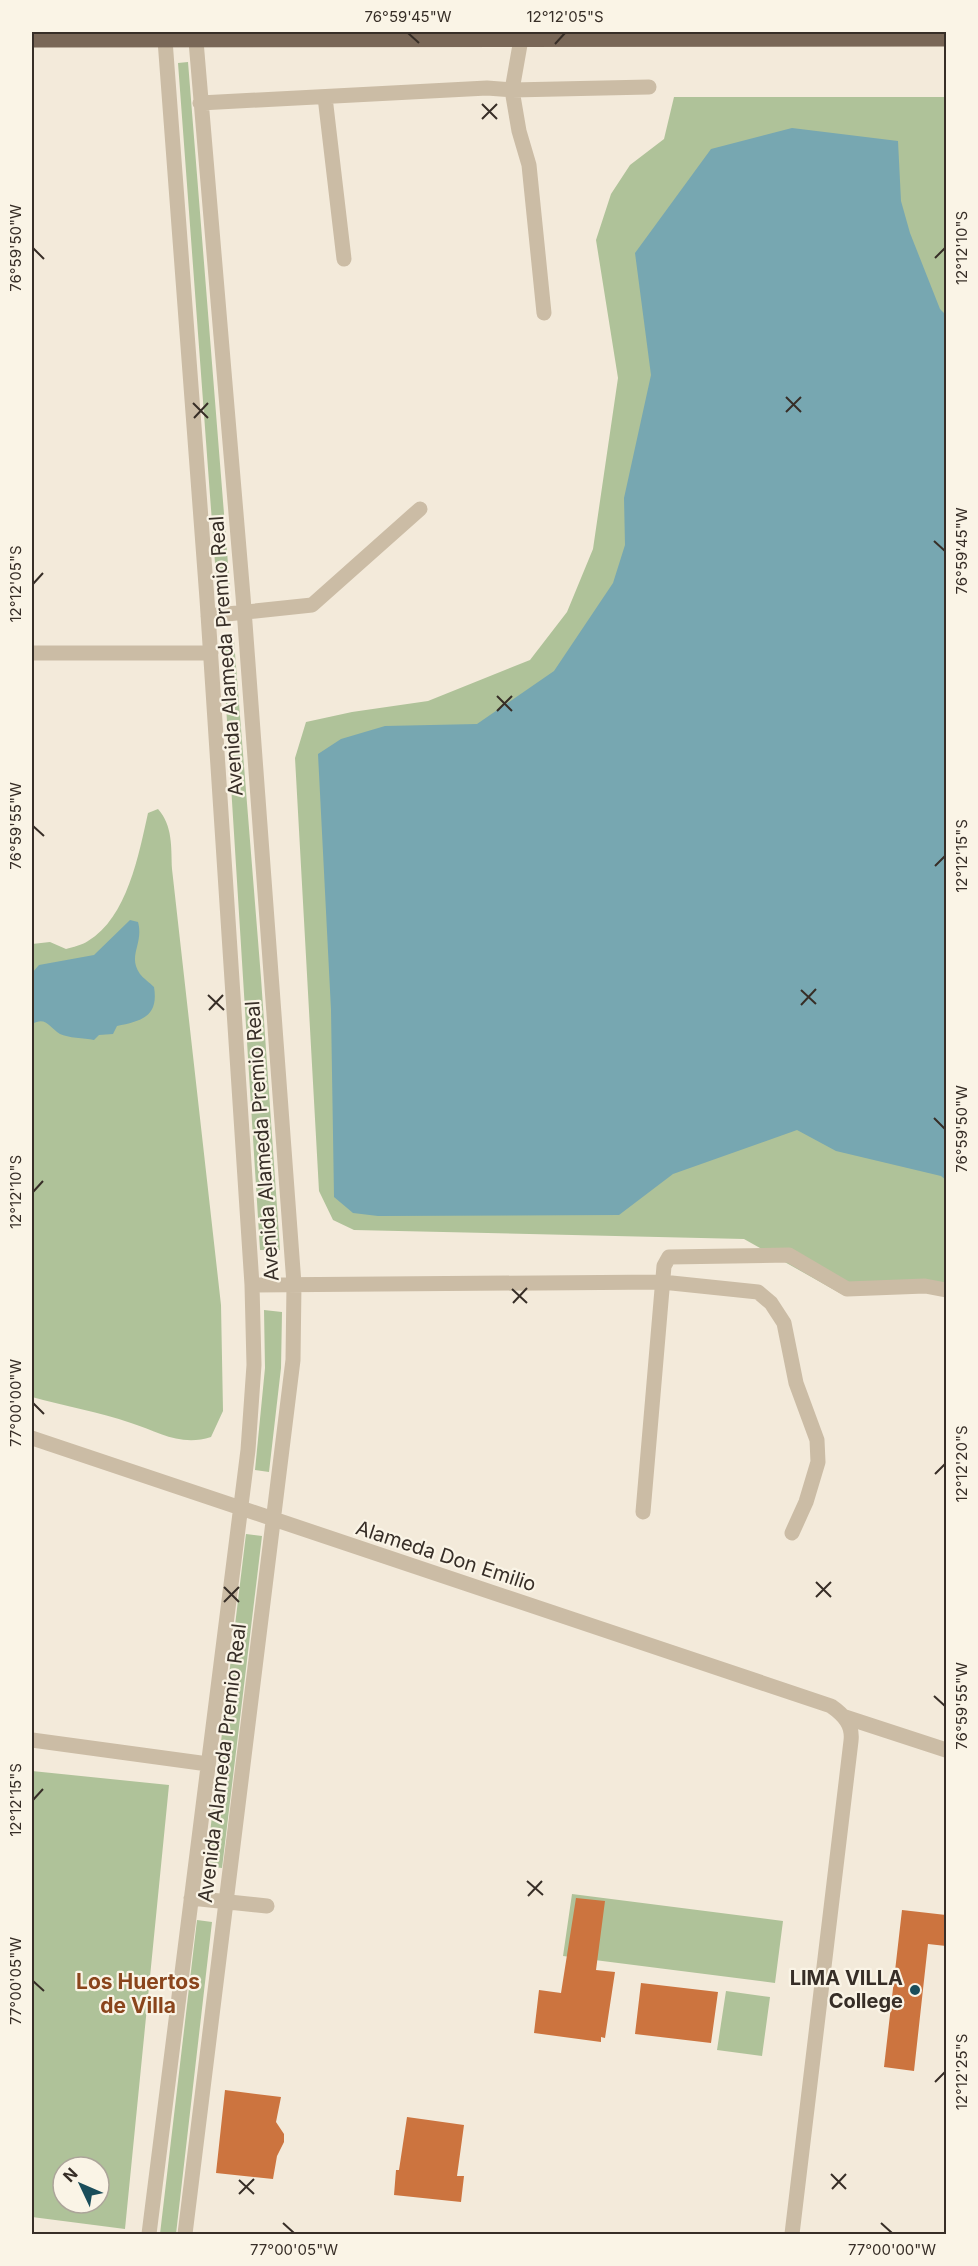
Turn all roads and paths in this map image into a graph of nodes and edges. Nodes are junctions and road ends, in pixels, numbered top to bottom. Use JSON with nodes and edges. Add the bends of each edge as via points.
{"nodes":[{"id":1,"x":333,"y":35,"type":"edge"},
{"id":2,"x":32,"y":39,"type":"edge"},
{"id":3,"x":520,"y":39,"type":"junction"},
{"id":4,"x":946,"y":39,"type":"edge"},
{"id":5,"x":165,"y":40,"type":"junction"},
{"id":6,"x":196,"y":40,"type":"junction"},
{"id":7,"x":649,"y":87,"type":"dead end"},
{"id":8,"x":512,"y":90,"type":"junction"},
{"id":9,"x":325,"y":97,"type":"junction"},
{"id":10,"x":200,"y":103,"type":"junction"},
{"id":11,"x":344,"y":259,"type":"dead end"},
{"id":12,"x":544,"y":313,"type":"dead end"},
{"id":13,"x":420,"y":509,"type":"dead end"},
{"id":14,"x":244,"y":613,"type":"junction"},
{"id":15,"x":208,"y":616,"type":"junction"},
{"id":16,"x":32,"y":653,"type":"edge"},
{"id":17,"x":211,"y":653,"type":"junction"},
{"id":18,"x":662,"y":1282,"type":"junction"},
{"id":19,"x":252,"y":1284,"type":"junction"},
{"id":20,"x":294,"y":1284,"type":"junction"},
{"id":21,"x":946,"y":1290,"type":"edge"},
{"id":22,"x":32,"y":1438,"type":"edge"},
{"id":23,"x":240,"y":1509,"type":"junction"},
{"id":24,"x":644,"y":1512,"type":"dead end"},
{"id":25,"x":272,"y":1520,"type":"junction"},
{"id":26,"x":792,"y":1533,"type":"dead end"},
{"id":27,"x":844,"y":1718,"type":"junction"},
{"id":28,"x":32,"y":1740,"type":"edge"},
{"id":29,"x":946,"y":1750,"type":"edge"},
{"id":30,"x":208,"y":1764,"type":"junction"},
{"id":31,"x":191,"y":1898,"type":"junction"},
{"id":32,"x":227,"y":1902,"type":"junction"},
{"id":33,"x":267,"y":1906,"type":"dead end"},
{"id":34,"x":149,"y":2235,"type":"edge"},
{"id":35,"x":185,"y":2235,"type":"edge"},
{"id":36,"x":792,"y":2235,"type":"edge"}],
"edges":[{"from":1,"to":3,"type":"main road"},
{"from":1,"to":6,"type":"main road"},
{"from":2,"to":5,"type":"main road"},
{"from":3,"to":4,"type":"main road"},
{"from":3,"to":8,"type":"street"},
{"from":5,"to":6,"type":"main road"},
{"from":5,"to":15,"type":"street","name":"Avenida Alameda Premio Real"},
{"from":6,"to":10,"type":"street","name":"Avenida Alameda Premio Real"},
{"from":7,"to":8,"type":"street"},
{"from":8,"to":9,"type":"street"},
{"from":8,"to":12,"type":"street","via":[[529,165]]},
{"from":9,"to":10,"type":"street"},
{"from":9,"to":11,"type":"street"},
{"from":10,"to":14,"type":"street","name":"Avenida Alameda Premio Real"},
{"from":13,"to":14,"type":"street","via":[[312,605]]},
{"from":14,"to":15,"type":"street"},
{"from":14,"to":20,"type":"street","name":"Avenida Alameda Premio Real"},
{"from":15,"to":17,"type":"street","name":"Avenida Alameda Premio Real"},
{"from":16,"to":17,"type":"street"},
{"from":17,"to":19,"type":"street","name":"Avenida Alameda Premio Real"},
{"from":18,"to":20,"type":"street"},
{"from":18,"to":21,"type":"street","via":[[669,1257],[789,1255],[847,1289],[925,1286]]},
{"from":18,"to":24,"type":"street"},
{"from":18,"to":26,"type":"street","via":[[758,1292],[784,1323],[796,1383],[817,1440],[818,1462]]},
{"from":19,"to":20,"type":"street"},
{"from":19,"to":23,"type":"street","name":"Avenida Alameda Premio Real","via":[[254,1365],[249,1450]]},
{"from":20,"to":25,"type":"street","name":"Avenida Alameda Premio Real","via":[[293,1360]]},
{"from":22,"to":23,"type":"street","name":"Alameda Don Emilio"},
{"from":23,"to":25,"type":"street","name":"Alameda Don Emilio"},
{"from":23,"to":30,"type":"street","name":"Avenida Alameda Premio Real"},
{"from":25,"to":27,"type":"street","name":"Alameda Don Emilio","via":[[831,1706]]},
{"from":25,"to":32,"type":"street","name":"Avenida Alameda Premio Real"},
{"from":27,"to":29,"type":"street","name":"Alameda Don Emilio"},
{"from":27,"to":36,"type":"street","via":[[850,1726],[851,1741]]},
{"from":28,"to":30,"type":"street"},
{"from":30,"to":31,"type":"street","name":"Avenida Alameda Premio Real"},
{"from":31,"to":32,"type":"street"},
{"from":31,"to":34,"type":"street","name":"Avenida Alameda Premio Real"},
{"from":32,"to":33,"type":"street"},
{"from":32,"to":35,"type":"street","name":"Avenida Alameda Premio Real"}]}
